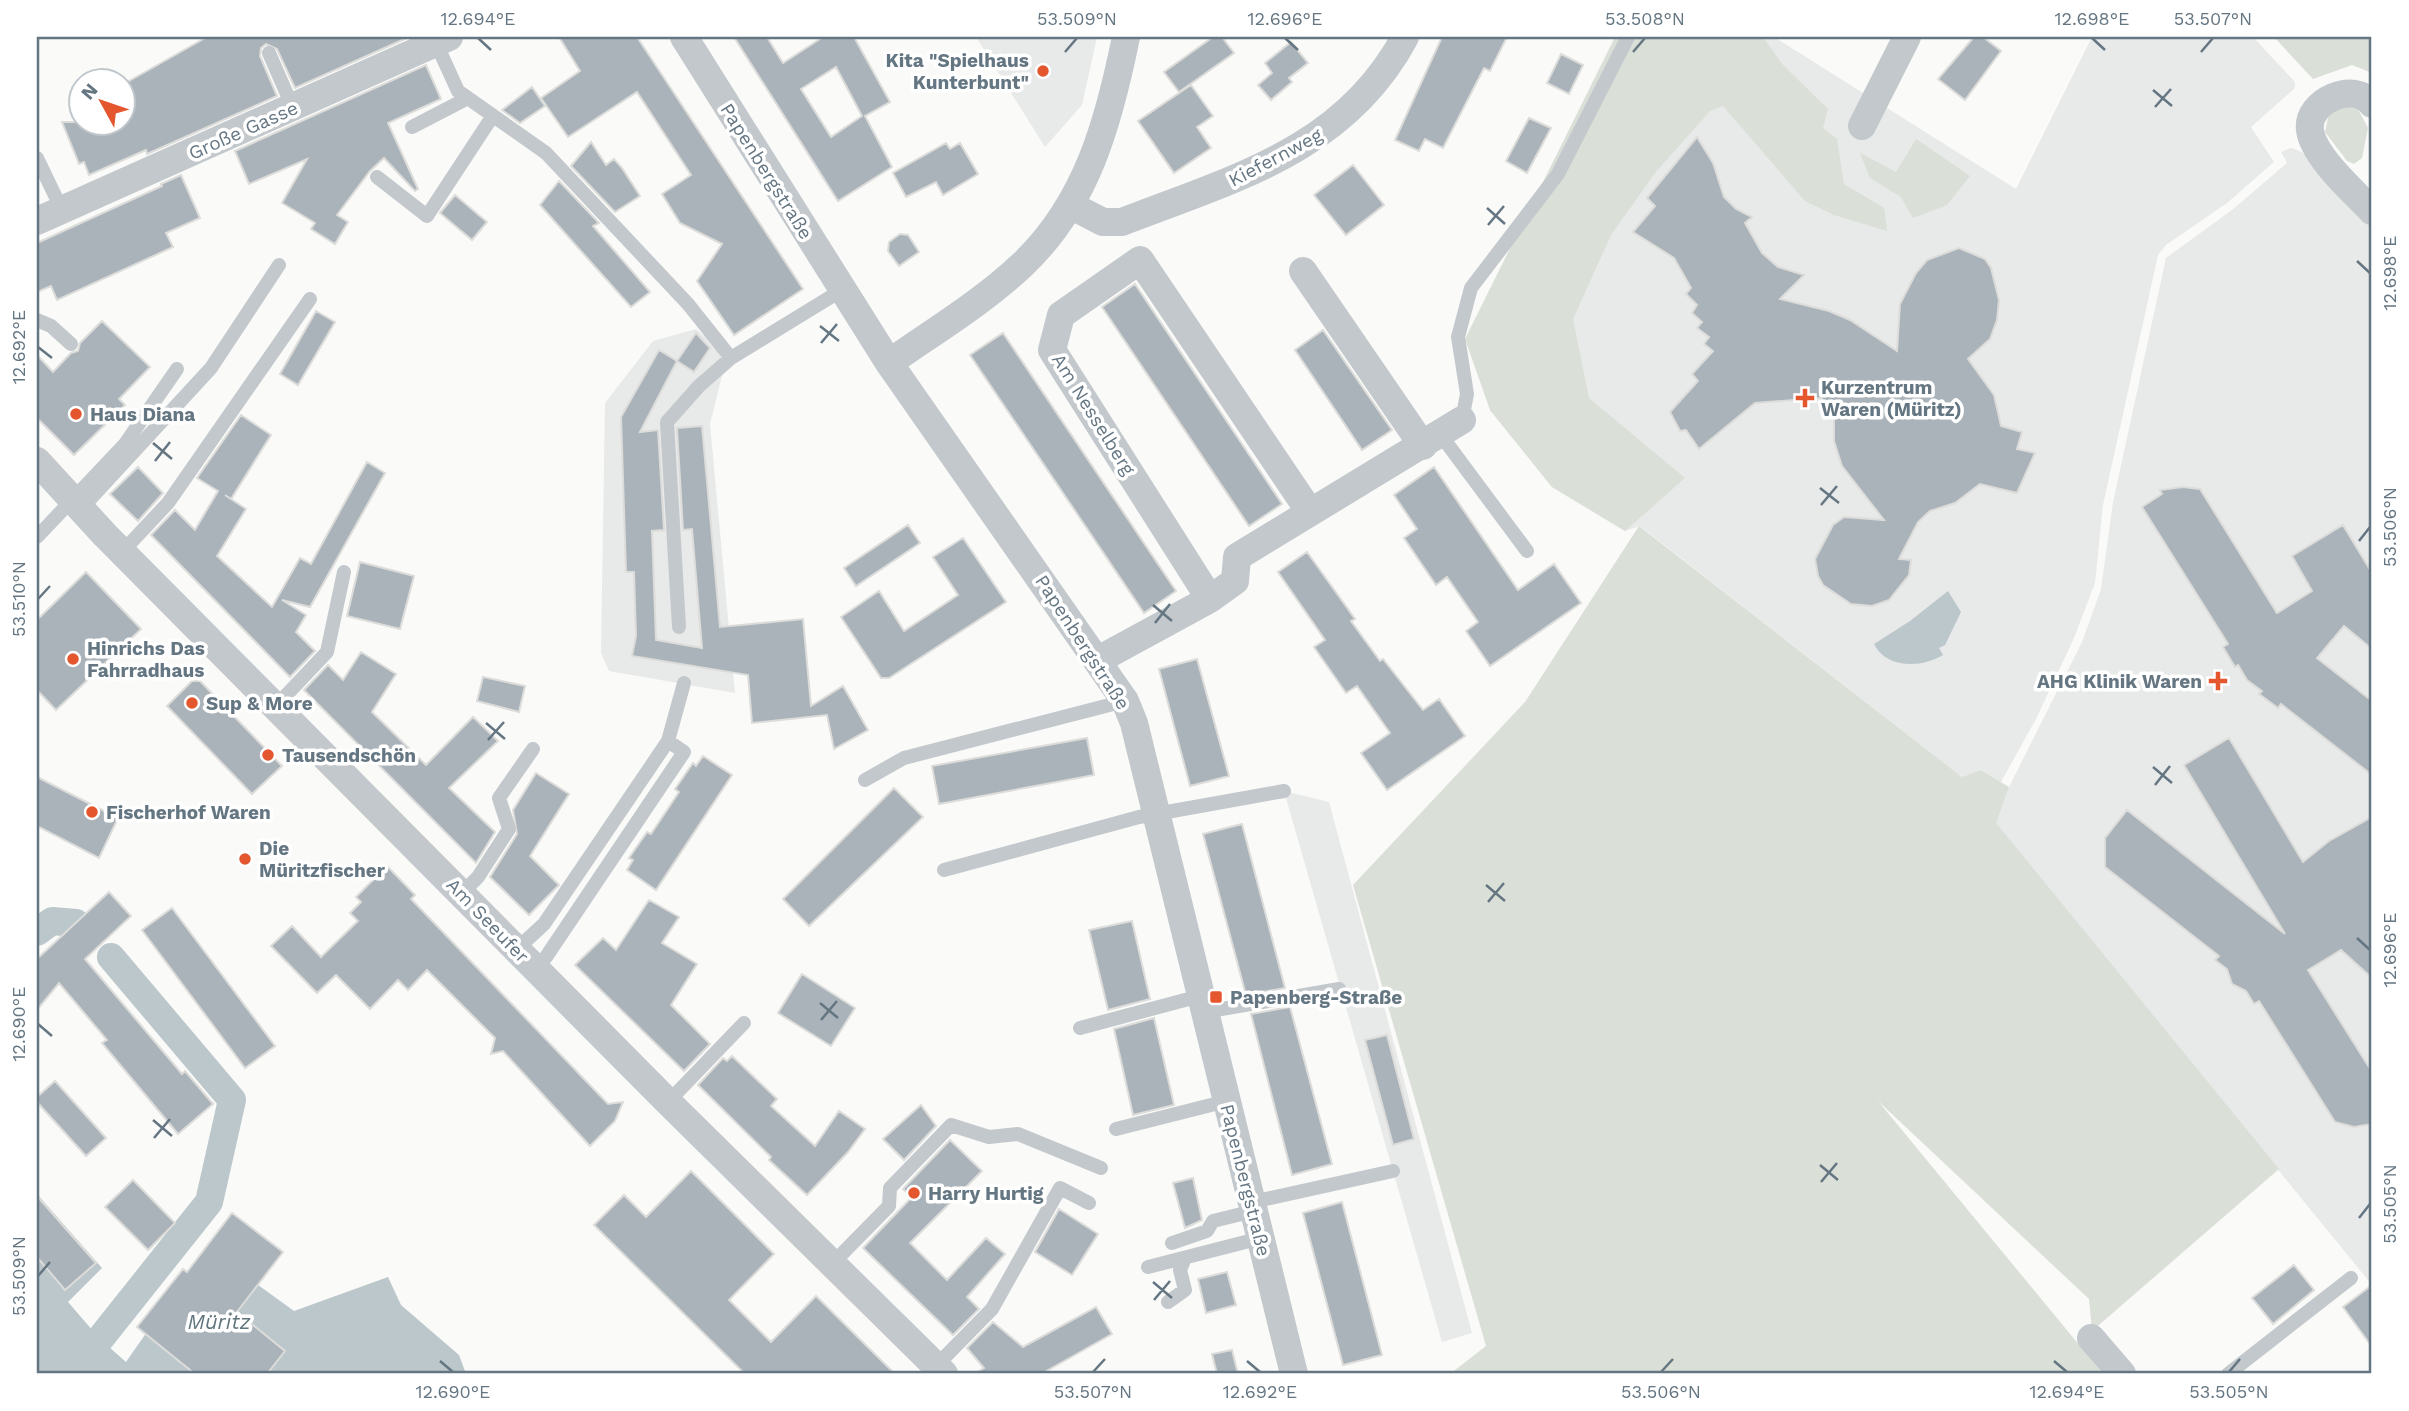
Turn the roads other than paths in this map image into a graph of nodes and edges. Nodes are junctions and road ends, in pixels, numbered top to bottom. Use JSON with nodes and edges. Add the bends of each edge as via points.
{"nodes":[{"id":1,"x":684,"y":37,"type":"edge"},
{"id":2,"x":1126,"y":37,"type":"edge"},
{"id":3,"x":1405,"y":37,"type":"edge"},
{"id":4,"x":1628,"y":37,"type":"edge"},
{"id":5,"x":1907,"y":37,"type":"edge"},
{"id":6,"x":442,"y":40,"type":"edge"},
{"id":7,"x":269,"y":53,"type":"dead end"},
{"id":8,"x":466,"y":99,"type":"junction"},
{"id":9,"x":2372,"y":104,"type":"edge"},
{"id":10,"x":293,"y":108,"type":"junction"},
{"id":11,"x":492,"y":117,"type":"junction"},
{"id":12,"x":1862,"y":126,"type":"dead end"},
{"id":13,"x":412,"y":127,"type":"dead end"},
{"id":14,"x":37,"y":158,"type":"edge"},
{"id":15,"x":377,"y":177,"type":"dead end"},
{"id":16,"x":2370,"y":199,"type":"edge"},
{"id":17,"x":1070,"y":205,"type":"junction"},
{"id":18,"x":49,"y":216,"type":"edge"},
{"id":19,"x":279,"y":265,"type":"dead end"},
{"id":20,"x":1303,"y":271,"type":"dead end"},
{"id":21,"x":842,"y":290,"type":"junction"},
{"id":22,"x":310,"y":299,"type":"dead end"},
{"id":23,"x":37,"y":320,"type":"edge"},
{"id":24,"x":71,"y":344,"type":"dead end"},
{"id":25,"x":731,"y":358,"type":"junction"},
{"id":26,"x":889,"y":363,"type":"junction"},
{"id":27,"x":177,"y":369,"type":"dead end"},
{"id":28,"x":1442,"y":433,"type":"junction"},
{"id":29,"x":37,"y":461,"type":"edge"},
{"id":30,"x":77,"y":505,"type":"junction"},
{"id":31,"x":1310,"y":512,"type":"junction"},
{"id":32,"x":37,"y":537,"type":"edge"},
{"id":33,"x":1527,"y":551,"type":"dead end"},
{"id":34,"x":122,"y":552,"type":"junction"},
{"id":35,"x":344,"y":572,"type":"dead end"},
{"id":36,"x":1210,"y":599,"type":"junction"},
{"id":37,"x":679,"y":627,"type":"dead end"},
{"id":38,"x":1098,"y":660,"type":"junction"},
{"id":39,"x":684,"y":683,"type":"dead end"},
{"id":40,"x":1125,"y":701,"type":"junction"},
{"id":41,"x":276,"y":706,"type":"junction"},
{"id":42,"x":668,"y":741,"type":"junction"},
{"id":43,"x":533,"y":749,"type":"dead end"},
{"id":44,"x":865,"y":780,"type":"dead end"},
{"id":45,"x":1284,"y":791,"type":"dead end"},
{"id":46,"x":1156,"y":814,"type":"junction"},
{"id":47,"x":944,"y":870,"type":"dead end"},
{"id":48,"x":461,"y":893,"type":"junction"},
{"id":49,"x":526,"y":958,"type":"junction"},
{"id":50,"x":1339,"y":989,"type":"dead end"},
{"id":51,"x":1202,"y":1004,"type":"junction"},
{"id":52,"x":744,"y":1023,"type":"dead end"},
{"id":53,"x":1080,"y":1028,"type":"dead end"},
{"id":54,"x":1227,"y":1101,"type":"junction"},
{"id":55,"x":668,"y":1102,"type":"junction"},
{"id":56,"x":1116,"y":1129,"type":"dead end"},
{"id":57,"x":1101,"y":1168,"type":"dead end"},
{"id":58,"x":1393,"y":1171,"type":"dead end"},
{"id":59,"x":1089,"y":1203,"type":"dead end"},
{"id":60,"x":1256,"y":1217,"type":"junction"},
{"id":61,"x":1172,"y":1243,"type":"dead end"},
{"id":62,"x":1185,"y":1258,"type":"junction"},
{"id":63,"x":833,"y":1263,"type":"junction"},
{"id":64,"x":1147,"y":1267,"type":"dead end"},
{"id":65,"x":2351,"y":1278,"type":"dead end"},
{"id":66,"x":1167,"y":1302,"type":"dead end"},
{"id":67,"x":2091,"y":1338,"type":"dead end"},
{"id":68,"x":940,"y":1370,"type":"edge"},
{"id":69,"x":1294,"y":1374,"type":"edge"},
{"id":70,"x":2122,"y":1374,"type":"edge"},
{"id":71,"x":2228,"y":1374,"type":"edge"}],
"edges":[{"from":1,"to":21,"type":"street","name":"Papenbergstraße"},
{"from":2,"to":17,"type":"street","via":[[1098,150]]},
{"from":3,"to":17,"type":"street","name":"Kiefernweg","via":[[1352,108],[1325,131],[1266,166],[1122,222],[1103,222]]},
{"from":4,"to":28,"type":"lane","via":[[1558,174],[1471,288],[1458,337],[1467,394]]},
{"from":5,"to":12,"type":"street"},
{"from":6,"to":8,"type":"lane","via":[[458,91]]},
{"from":6,"to":10,"type":"street","name":"Große Gasse"},
{"from":7,"to":10,"type":"lane"},
{"from":8,"to":11,"type":"lane"},
{"from":8,"to":13,"type":"lane"},
{"from":9,"to":16,"type":"street","via":[[2352,93],[2335,95],[2312,116],[2310,129],[2316,148]]},
{"from":10,"to":18,"type":"street","name":"Große Gasse"},
{"from":11,"to":15,"type":"lane","via":[[427,216]]},
{"from":11,"to":25,"type":"lane","via":[[546,153],[688,304]]},
{"from":14,"to":18,"type":"lane"},
{"from":17,"to":26,"type":"street","via":[[1021,266]]},
{"from":19,"to":30,"type":"lane","via":[[211,368]]},
{"from":20,"to":28,"type":"street"},
{"from":21,"to":25,"type":"lane"},
{"from":21,"to":26,"type":"street","name":"Papenbergstraße"},
{"from":22,"to":34,"type":"lane","via":[[169,503]]},
{"from":23,"to":24,"type":"lane"},
{"from":25,"to":37,"type":"lane","via":[[667,422]]},
{"from":26,"to":38,"type":"street","name":"Papenbergstraße"},
{"from":27,"to":30,"type":"lane","via":[[125,443],[87,481]]},
{"from":28,"to":31,"type":"street"},
{"from":28,"to":33,"type":"lane"},
{"from":29,"to":30,"type":"street","name":"Am Seeufer"},
{"from":30,"to":32,"type":"lane"},
{"from":30,"to":34,"type":"street","name":"Am Seeufer"},
{"from":31,"to":36,"type":"street","via":[[1237,557],[1235,581]]},
{"from":31,"to":36,"type":"street","name":"Am Nesselberg","via":[[1140,260],[1061,315],[1052,350]]},
{"from":34,"to":41,"type":"street","name":"Am Seeufer"},
{"from":35,"to":41,"type":"lane","via":[[327,652]]},
{"from":36,"to":38,"type":"street"},
{"from":38,"to":40,"type":"street","name":"Papenbergstraße"},
{"from":39,"to":42,"type":"lane"},
{"from":40,"to":44,"type":"lane","via":[[904,758]]},
{"from":40,"to":46,"type":"street","name":"Papenbergstraße","via":[[1135,723]]},
{"from":41,"to":48,"type":"street","name":"Am Seeufer"},
{"from":42,"to":49,"type":"lane","via":[[544,924]]},
{"from":42,"to":49,"type":"lane","via":[[684,752],[546,957]]},
{"from":43,"to":48,"type":"lane","via":[[499,798],[509,829],[478,877]]},
{"from":45,"to":46,"type":"lane"},
{"from":46,"to":47,"type":"lane"},
{"from":46,"to":51,"type":"street","name":"Papenbergstraße"},
{"from":48,"to":49,"type":"street","name":"Am Seeufer"},
{"from":49,"to":55,"type":"street","name":"Am Seeufer"},
{"from":50,"to":51,"type":"lane"},
{"from":51,"to":53,"type":"lane"},
{"from":51,"to":54,"type":"street","name":"Papenbergstraße"},
{"from":52,"to":55,"type":"lane"},
{"from":54,"to":56,"type":"lane"},
{"from":54,"to":60,"type":"street","name":"Papenbergstraße"},
{"from":55,"to":63,"type":"street","name":"Am Seeufer"},
{"from":57,"to":63,"type":"lane","via":[[1018,1134],[989,1137],[951,1125],[890,1188],[889,1206]]},
{"from":58,"to":60,"type":"lane"},
{"from":59,"to":68,"type":"lane","via":[[1060,1188],[992,1309]]},
{"from":60,"to":61,"type":"lane","via":[[1213,1221],[1207,1231]]},
{"from":60,"to":62,"type":"lane"},
{"from":60,"to":69,"type":"street","name":"Papenbergstraße"},
{"from":62,"to":64,"type":"lane"},
{"from":62,"to":66,"type":"lane","via":[[1180,1270],[1185,1290]]},
{"from":63,"to":68,"type":"street","name":"Am Seeufer"},
{"from":65,"to":71,"type":"lane"},
{"from":67,"to":70,"type":"street"}]}
